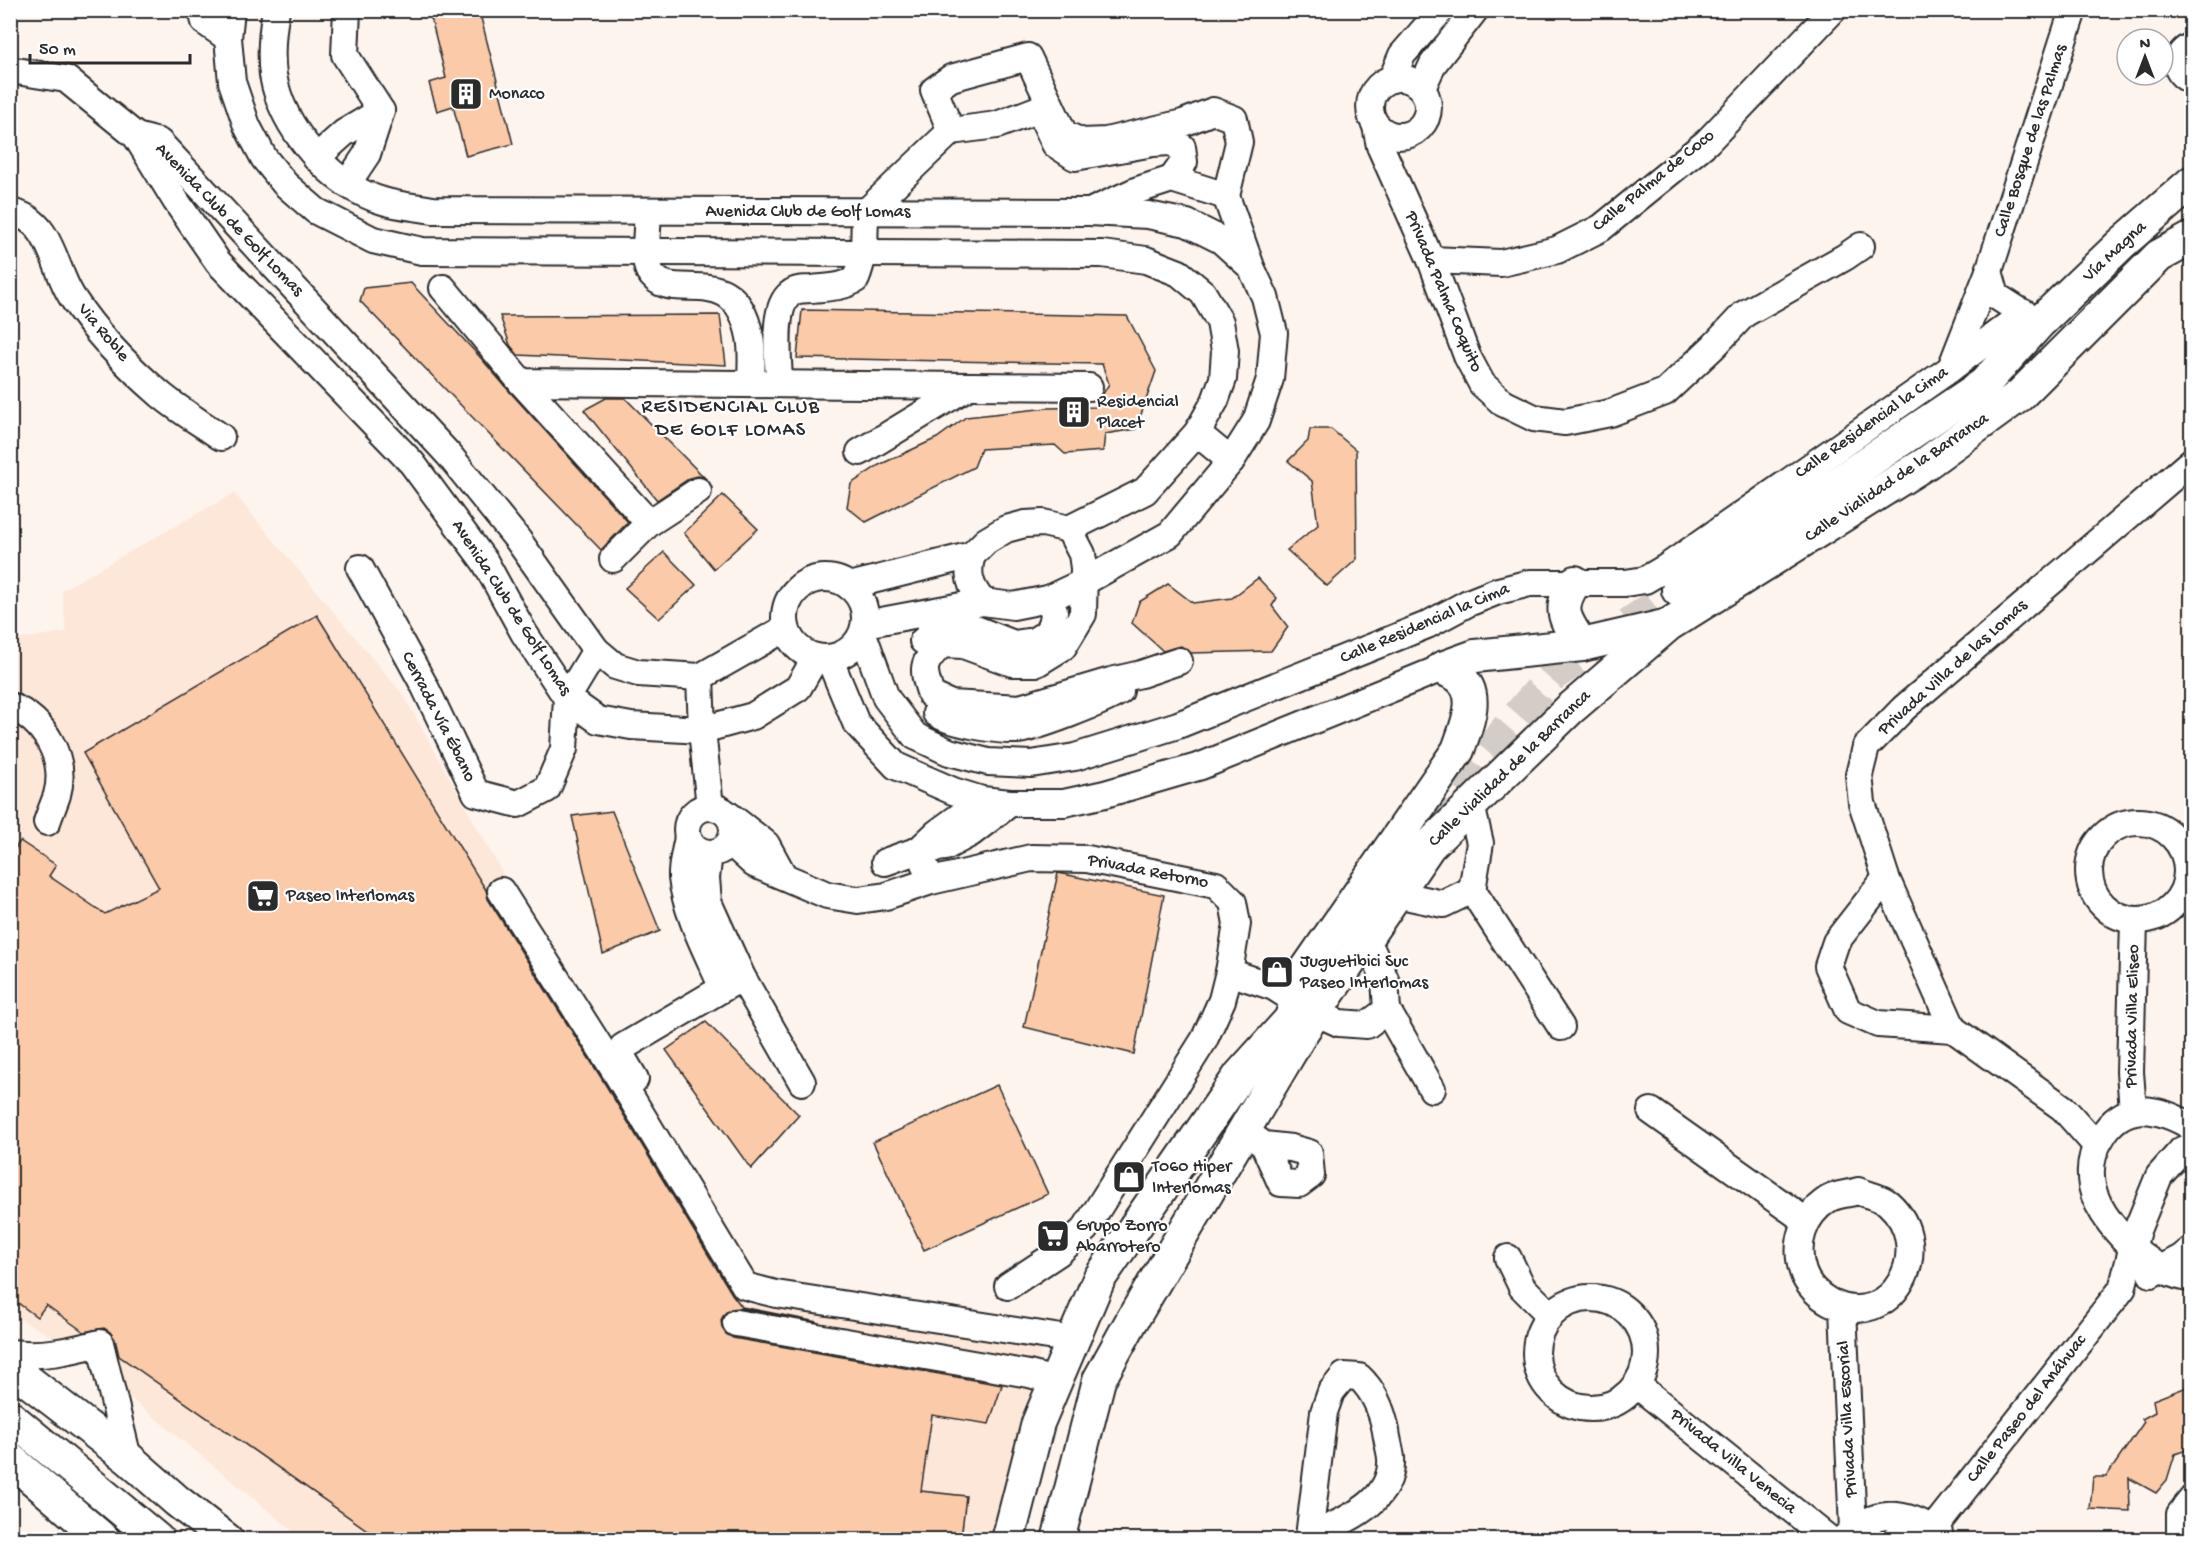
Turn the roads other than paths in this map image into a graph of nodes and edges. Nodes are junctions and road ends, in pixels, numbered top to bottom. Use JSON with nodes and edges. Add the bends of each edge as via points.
{"nodes":[{"id":1,"x":202,"y":10,"type":"edge"},
{"id":2,"x":231,"y":10,"type":"edge"},
{"id":3,"x":276,"y":10,"type":"edge"},
{"id":4,"x":347,"y":10,"type":"edge"},
{"id":5,"x":1441,"y":10,"type":"edge"},
{"id":6,"x":1474,"y":10,"type":"edge"},
{"id":7,"x":1833,"y":10,"type":"edge"},
{"id":8,"x":2073,"y":10,"type":"edge"},
{"id":9,"x":228,"y":38,"type":"junction"},
{"id":10,"x":2192,"y":46,"type":"edge"},
{"id":11,"x":10,"y":70,"type":"edge"},
{"id":12,"x":1392,"y":79,"type":"junction"},
{"id":13,"x":2192,"y":80,"type":"edge"},
{"id":14,"x":1422,"y":88,"type":"junction"},
{"id":15,"x":1045,"y":106,"type":"junction"},
{"id":16,"x":381,"y":111,"type":"junction"},
{"id":17,"x":1376,"y":126,"type":"junction"},
{"id":18,"x":951,"y":131,"type":"junction"},
{"id":19,"x":1415,"y":133,"type":"junction"},
{"id":20,"x":136,"y":136,"type":"junction"},
{"id":21,"x":316,"y":158,"type":"junction"},
{"id":22,"x":1172,"y":179,"type":"junction"},
{"id":23,"x":2192,"y":182,"type":"edge"},
{"id":24,"x":346,"y":184,"type":"junction"},
{"id":25,"x":1399,"y":187,"type":"junction"},
{"id":26,"x":1226,"y":196,"type":"junction"},
{"id":27,"x":648,"y":211,"type":"junction"},
{"id":28,"x":10,"y":212,"type":"edge"},
{"id":29,"x":1089,"y":212,"type":"junction"},
{"id":30,"x":866,"y":213,"type":"junction"},
{"id":31,"x":2192,"y":217,"type":"edge"},
{"id":32,"x":2192,"y":237,"type":"edge"},
{"id":33,"x":1861,"y":246,"type":"dead end"},
{"id":34,"x":647,"y":253,"type":"junction"},
{"id":35,"x":864,"y":253,"type":"junction"},
{"id":36,"x":1431,"y":260,"type":"junction"},
{"id":37,"x":1251,"y":267,"type":"junction"},
{"id":38,"x":1989,"y":271,"type":"junction"},
{"id":39,"x":443,"y":288,"type":"dead end"},
{"id":40,"x":2032,"y":318,"type":"junction"},
{"id":41,"x":1950,"y":369,"type":"junction"},
{"id":42,"x":521,"y":382,"type":"junction"},
{"id":43,"x":751,"y":384,"type":"junction"},
{"id":44,"x":779,"y":384,"type":"junction"},
{"id":45,"x":969,"y":386,"type":"junction"},
{"id":46,"x":1089,"y":387,"type":"dead end"},
{"id":47,"x":2020,"y":395,"type":"junction"},
{"id":48,"x":1197,"y":433,"type":"junction"},
{"id":49,"x":221,"y":437,"type":"dead end"},
{"id":50,"x":860,"y":452,"type":"dead end"},
{"id":51,"x":1231,"y":461,"type":"junction"},
{"id":52,"x":2192,"y":461,"type":"edge"},
{"id":53,"x":698,"y":491,"type":"dead end"},
{"id":54,"x":649,"y":523,"type":"junction"},
{"id":55,"x":1070,"y":529,"type":"junction"},
{"id":56,"x":972,"y":555,"type":"junction"},
{"id":57,"x":613,"y":559,"type":"dead end"},
{"id":58,"x":360,"y":567,"type":"dead end"},
{"id":59,"x":1084,"y":582,"type":"junction"},
{"id":60,"x":1575,"y":582,"type":"junction"},
{"id":61,"x":849,"y":586,"type":"junction"},
{"id":62,"x":1678,"y":591,"type":"tunnel mouth"},
{"id":63,"x":1048,"y":599,"type":"junction"},
{"id":64,"x":983,"y":602,"type":"junction"},
{"id":65,"x":1668,"y":625,"type":"junction"},
{"id":66,"x":786,"y":628,"type":"junction"},
{"id":67,"x":864,"y":629,"type":"junction"},
{"id":68,"x":1582,"y":645,"type":"junction"},
{"id":69,"x":596,"y":650,"type":"junction"},
{"id":70,"x":823,"y":658,"type":"junction"},
{"id":71,"x":1179,"y":661,"type":"dead end"},
{"id":72,"x":1442,"y":668,"type":"junction"},
{"id":73,"x":1141,"y":674,"type":"junction"},
{"id":74,"x":700,"y":677,"type":"junction"},
{"id":75,"x":567,"y":698,"type":"junction"},
{"id":76,"x":10,"y":706,"type":"edge"},
{"id":77,"x":702,"y":730,"type":"junction"},
{"id":78,"x":982,"y":800,"type":"junction"},
{"id":79,"x":1010,"y":803,"type":"junction"},
{"id":80,"x":1471,"y":805,"type":"junction"},
{"id":81,"x":716,"y":808,"type":"junction"},
{"id":82,"x":46,"y":822,"type":"dead end"},
{"id":83,"x":688,"y":837,"type":"junction"},
{"id":84,"x":719,"y":848,"type":"junction"},
{"id":85,"x":919,"y":850,"type":"junction"},
{"id":86,"x":885,"y":862,"type":"dead end"},
{"id":87,"x":783,"y":875,"type":"junction"},
{"id":88,"x":1886,"y":878,"type":"junction"},
{"id":89,"x":931,"y":881,"type":"junction"},
{"id":90,"x":1472,"y":890,"type":"junction"},
{"id":91,"x":501,"y":891,"type":"dead end"},
{"id":92,"x":1396,"y":894,"type":"junction"},
{"id":93,"x":698,"y":904,"type":"junction"},
{"id":94,"x":2134,"y":921,"type":"dead end"},
{"id":95,"x":1354,"y":943,"type":"junction"},
{"id":96,"x":1229,"y":972,"type":"junction"},
{"id":97,"x":732,"y":982,"type":"junction"},
{"id":98,"x":1387,"y":1010,"type":"junction"},
{"id":99,"x":1301,"y":1012,"type":"junction"},
{"id":100,"x":1562,"y":1027,"type":"dead end"},
{"id":101,"x":1953,"y":1029,"type":"junction"},
{"id":102,"x":802,"y":1082,"type":"dead end"},
{"id":103,"x":1432,"y":1089,"type":"dead end"},
{"id":104,"x":2133,"y":1110,"type":"junction"},
{"id":105,"x":1652,"y":1112,"type":"dead end"},
{"id":106,"x":2192,"y":1127,"type":"edge"},
{"id":107,"x":1254,"y":1138,"type":"junction"},
{"id":108,"x":2096,"y":1145,"type":"junction"},
{"id":109,"x":2192,"y":1147,"type":"edge"},
{"id":110,"x":710,"y":1202,"type":"dead end"},
{"id":111,"x":1806,"y":1221,"type":"junction"},
{"id":112,"x":2133,"y":1248,"type":"junction"},
{"id":113,"x":2192,"y":1249,"type":"edge"},
{"id":114,"x":1508,"y":1258,"type":"dead end"},
{"id":115,"x":2161,"y":1269,"type":"junction"},
{"id":116,"x":2192,"y":1278,"type":"edge"},
{"id":117,"x":1008,"y":1286,"type":"dead end"},
{"id":118,"x":2122,"y":1289,"type":"junction"},
{"id":119,"x":1843,"y":1308,"type":"junction"},
{"id":120,"x":1550,"y":1315,"type":"junction"},
{"id":121,"x":736,"y":1323,"type":"dead end"},
{"id":122,"x":1074,"y":1340,"type":"junction"},
{"id":123,"x":10,"y":1353,"type":"edge"},
{"id":124,"x":10,"y":1367,"type":"edge"},
{"id":125,"x":1056,"y":1381,"type":"junction"},
{"id":126,"x":1637,"y":1384,"type":"junction"},
{"id":127,"x":1092,"y":1408,"type":"junction"},
{"id":128,"x":10,"y":1417,"type":"edge"},
{"id":129,"x":128,"y":1458,"type":"junction"},
{"id":130,"x":10,"y":1460,"type":"edge"},
{"id":131,"x":2192,"y":1499,"type":"edge"},
{"id":132,"x":177,"y":1501,"type":"junction"},
{"id":133,"x":1848,"y":1534,"type":"edge"},
{"id":134,"x":1937,"y":1536,"type":"edge"},
{"id":135,"x":1309,"y":1538,"type":"edge"},
{"id":136,"x":105,"y":1539,"type":"edge"},
{"id":137,"x":158,"y":1539,"type":"edge"},
{"id":138,"x":210,"y":1539,"type":"edge"},
{"id":139,"x":227,"y":1539,"type":"edge"},
{"id":140,"x":1008,"y":1539,"type":"edge"},
{"id":141,"x":1041,"y":1539,"type":"edge"},
{"id":142,"x":1058,"y":1539,"type":"edge"},
{"id":143,"x":1830,"y":1539,"type":"edge"},
{"id":144,"x":1895,"y":1539,"type":"edge"},
{"id":145,"x":2180,"y":1539,"type":"edge"}],
"edges":[{"from":1,"to":9,"type":"street","via":[[205,22]]},
{"from":2,"to":9,"type":"street"},
{"from":3,"to":21,"type":"street","name":"Avenida Club de Golf Lomas","via":[[271,34],[273,75],[285,112]]},
{"from":4,"to":16,"type":"street","via":[[345,55]]},
{"from":5,"to":12,"type":"street","via":[[1402,55]]},
{"from":6,"to":14,"type":"street","via":[[1433,64]]},
{"from":7,"to":36,"type":"street","name":"Calle Palma de Coco","via":[[1707,142],[1601,228],[1557,250],[1501,263]]},
{"from":8,"to":38,"type":"street","name":"Calle Bosque de las Palmas"},
{"from":9,"to":34,"type":"street","via":[[232,82],[247,126],[264,158],[285,184],[316,211],[373,240],[422,251]]},
{"from":10,"to":13,"type":"street","via":[[2182,50],[2177,65],[2180,73]]},
{"from":11,"to":20,"type":"street","name":"Avenida Club de Golf Lomas","via":[[66,79]]},
{"from":12,"to":14,"type":"street","via":[[1408,79]]},
{"from":12,"to":17,"type":"street","via":[[1379,86],[1371,98],[1370,113]]},
{"from":14,"to":19,"type":"street","via":[[1429,104],[1426,120]]},
{"from":15,"to":18,"type":"street","via":[[997,125]]},
{"from":15,"to":18,"type":"street","via":[[1028,57],[951,78],[934,90]]},
{"from":15,"to":22,"type":"street","via":[[1055,144],[1075,157],[1153,143],[1170,142],[1182,147],[1184,162]]},
{"from":15,"to":26,"type":"street","via":[[1064,134],[1082,142],[1106,141],[1172,126],[1213,111],[1234,119],[1239,142]]},
{"from":16,"to":21,"type":"street","via":[[344,133]]},
{"from":16,"to":24,"type":"street","via":[[367,154]]},
{"from":17,"to":19,"type":"street","via":[[1387,135]]},
{"from":17,"to":25,"type":"street","name":"Privada Palma Coquito","via":[[1380,146]]},
{"from":18,"to":30,"type":"street"},
{"from":19,"to":25,"type":"street","name":"Privada Palma Coquito","via":[[1402,155]]},
{"from":20,"to":69,"type":"street","name":"Avenida Club de Golf Lomas","via":[[159,142],[449,455],[518,540]]},
{"from":20,"to":75,"type":"street","name":"Avenida Club de Golf Lomas","via":[[218,262],[412,463],[484,562]]},
{"from":21,"to":24,"type":"street","name":"Avenida Club de Golf Lomas"},
{"from":22,"to":26,"type":"street"},
{"from":22,"to":29,"type":"street"},
{"from":23,"to":40,"type":"main road","name":"Vía Magna"},
{"from":24,"to":27,"type":"street","name":"Avenida Club de Golf Lomas","via":[[382,201],[433,210]]},
{"from":25,"to":36,"type":"street","name":"Privada Palma Coquito"},
{"from":26,"to":37,"type":"street"},
{"from":27,"to":30,"type":"street","name":"Avenida Club de Golf Lomas"},
{"from":27,"to":34,"type":"street"},
{"from":28,"to":49,"type":"street","name":"Via Roble","via":[[19,213],[40,229],[70,294],[104,342],[162,396]]},
{"from":29,"to":30,"type":"street","name":"Avenida Club de Golf Lomas"},
{"from":29,"to":37,"type":"street","name":"Avenida Club de Golf Lomas","via":[[1148,214],[1187,223],[1221,240]]},
{"from":30,"to":35,"type":"street"},
{"from":31,"to":47,"type":"main road","via":[[2113,282],[2031,362]]},
{"from":32,"to":47,"type":"main road","name":"Calle Vialidad de la Barranca","via":[[2159,256]]},
{"from":33,"to":36,"type":"street","name":"Privada Palma Coquito","via":[[1744,314],[1665,392],[1611,413],[1565,422],[1534,418],[1503,403],[1482,384],[1467,356]]},
{"from":34,"to":35,"type":"street"},
{"from":34,"to":43,"type":"street","via":[[649,270],[657,280],[669,285],[713,288],[730,296],[741,309],[751,340]]},
{"from":35,"to":44,"type":"street","via":[[856,279],[848,285],[799,290],[783,303],[778,315]]},
{"from":35,"to":48,"type":"street","via":[[1102,255],[1146,260],[1179,273],[1203,293],[1220,322],[1225,351],[1223,379]]},
{"from":37,"to":51,"type":"street","name":"Avenida Club de Golf Lomas","via":[[1266,297],[1274,333],[1270,379],[1256,422]]},
{"from":38,"to":40,"type":"street","via":[[1996,296]]},
{"from":38,"to":41,"type":"street","name":"Calle Bosque de las Palmas"},
{"from":39,"to":42,"type":"street"},
{"from":40,"to":41,"type":"street","name":"Calle Residencial la Cima"},
{"from":40,"to":62,"type":"main road","name":"Calle Vialidad de la Barranca","via":[[1984,384]]},
{"from":41,"to":60,"type":"street","name":"Calle Residencial la Cima","via":[[1645,580]]},
{"from":42,"to":43,"type":"street"},
{"from":42,"to":54,"type":"street"},
{"from":43,"to":44,"type":"street"},
{"from":44,"to":45,"type":"street"},
{"from":45,"to":46,"type":"street"},
{"from":45,"to":50,"type":"street"},
{"from":47,"to":65,"type":"main road","name":"Calle Vialidad de la Barranca","via":[[1928,462]]},
{"from":48,"to":51,"type":"street"},
{"from":48,"to":55,"type":"street","via":[[1145,491]]},
{"from":51,"to":59,"type":"street","name":"Avenida Club de Golf Lomas","via":[[1170,534]]},
{"from":52,"to":88,"type":"street","name":"Privada Villa de las Lomas","via":[[1905,708],[1866,747],[1859,775],[1862,803]]},
{"from":53,"to":54,"type":"street"},
{"from":54,"to":57,"type":"street"},
{"from":55,"to":56,"type":"street","via":[[1043,523],[1006,529]]},
{"from":55,"to":59,"type":"street","via":[[1082,554]]},
{"from":56,"to":61,"type":"street"},
{"from":56,"to":64,"type":"street","via":[[969,580]]},
{"from":58,"to":75,"type":"street","name":"Cerrada Vía Ébano","via":[[424,685],[476,793],[518,804],[547,789],[564,749]]},
{"from":59,"to":63,"type":"street","name":"Avenida Club de Golf Lomas"},
{"from":59,"to":73,"type":"street","via":[[1083,614],[1063,647],[1037,663],[1012,663],[963,645],[942,644],[927,658],[924,675],[931,695],[951,704],[1020,708]]},
{"from":60,"to":67,"type":"street","name":"Calle Residencial la Cima","via":[[1530,583],[1498,591],[1427,625],[1178,725],[1074,758],[1030,764],[988,762],[949,752],[915,735],[886,698]]},
{"from":60,"to":68,"type":"main road","via":[[1564,602],[1564,614]]},
{"from":61,"to":66,"type":"street","via":[[833,578],[806,582],[788,602]]},
{"from":61,"to":67,"type":"street","via":[[863,603]]},
{"from":63,"to":64,"type":"street","name":"Avenida Club de Golf Lomas","via":[[1013,606]]},
{"from":63,"to":73,"type":"street","via":[[1054,611],[1053,621],[1047,633],[1034,641],[1014,644],[968,626],[941,626],[914,648],[913,680],[922,702],[941,717],[1018,730],[1116,694]]},
{"from":64,"to":67,"type":"street","name":"Avenida Club de Golf Lomas"},
{"from":65,"to":68,"type":"main road"},
{"from":65,"to":80,"type":"main road","name":"Calle Vialidad de la Barranca","via":[[1570,709]]},
{"from":66,"to":70,"type":"street","via":[[797,647]]},
{"from":66,"to":74,"type":"street"},
{"from":67,"to":70,"type":"street","via":[[849,651]]},
{"from":68,"to":72,"type":"main road","via":[[1475,656]]},
{"from":69,"to":74,"type":"street","name":"Avenida Club de Golf Lomas","via":[[615,666],[638,673]]},
{"from":69,"to":75,"type":"street","name":"Cerrada Vía Ébano"},
{"from":70,"to":77,"type":"street","name":"Avenida Club de Golf Lomas","via":[[798,688],[753,716]]},
{"from":70,"to":78,"type":"street","via":[[856,723],[896,766]]},
{"from":71,"to":73,"type":"street"},
{"from":72,"to":79,"type":"street","via":[[1201,766],[1064,803]]},
{"from":72,"to":99,"type":"main road","via":[[1461,678],[1468,689],[1471,712],[1458,750],[1306,970]]},
{"from":74,"to":77,"type":"street"},
{"from":75,"to":77,"type":"street","name":"Avenida Club de Golf Lomas","via":[[598,720]]},
{"from":76,"to":82,"type":"street","via":[[42,728],[55,753],[59,781]]},
{"from":77,"to":81,"type":"street"},
{"from":78,"to":79,"type":"street"},
{"from":78,"to":85,"type":"street"},
{"from":79,"to":85,"type":"street","via":[[945,847]]},
{"from":80,"to":90,"type":"street","via":[[1480,843]]},
{"from":80,"to":92,"type":"main road","name":"Calle Vialidad de la Barranca","via":[[1429,846]]},
{"from":81,"to":83,"type":"street","via":[[697,812],[688,823]]},
{"from":81,"to":84,"type":"street","via":[[730,819],[734,831]]},
{"from":81,"to":87,"type":"street","via":[[766,844]]},
{"from":83,"to":84,"type":"street","via":[[694,848]]},
{"from":83,"to":93,"type":"street","via":[[682,876]]},
{"from":84,"to":87,"type":"street","name":"Privada Retorno"},
{"from":84,"to":93,"type":"street"},
{"from":85,"to":86,"type":"street"},
{"from":85,"to":89,"type":"street"},
{"from":87,"to":89,"type":"street","name":"Privada Retorno","via":[[827,895],[858,900],[886,896]]},
{"from":88,"to":101,"type":"street","name":"Privada Villa de las Lomas"},
{"from":88,"to":101,"type":"street","via":[[1836,942],[1828,966],[1848,1011],[1878,1024]]},
{"from":89,"to":96,"type":"street","name":"Privada Retorno","via":[[1030,858],[1087,859],[1216,885],[1233,902],[1237,924]]},
{"from":90,"to":92,"type":"street","via":[[1443,904]]},
{"from":90,"to":100,"type":"street"},
{"from":91,"to":122,"type":"street","via":[[745,1286]]},
{"from":92,"to":95,"type":"main road","name":"Calle Vialidad de la Barranca"},
{"from":93,"to":97,"type":"street"},
{"from":94,"to":104,"type":"street","name":"Privada Villa Eliseo","via":[[2130,1072]]},
{"from":95,"to":98,"type":"street","via":[[1385,979]]},
{"from":95,"to":99,"type":"main road","name":"Calle Vialidad de la Barranca"},
{"from":96,"to":99,"type":"street","via":[[1274,987]]},
{"from":96,"to":117,"type":"street","name":"Privada Retorno","via":[[1204,1040],[1085,1229],[1058,1253]]},
{"from":97,"to":102,"type":"street"},
{"from":97,"to":110,"type":"street","via":[[623,1047],[622,1057]]},
{"from":98,"to":99,"type":"street","via":[[1366,1025],[1339,1023]]},
{"from":98,"to":103,"type":"street"},
{"from":99,"to":107,"type":"main road","name":"Calle Vialidad de la Barranca"},
{"from":99,"to":122,"type":"main road","name":"Calle Vialidad de la Barranca","via":[[1240,1075],[1099,1280]]},
{"from":101,"to":108,"type":"street","via":[[2062,1108]]},
{"from":104,"to":106,"type":"street","via":[[2160,1112]]},
{"from":104,"to":108,"type":"street","via":[[2118,1116]]},
{"from":105,"to":111,"type":"street"},
{"from":107,"to":107,"type":"street","via":[[1281,1183],[1299,1184],[1311,1175],[1310,1152]]},
{"from":107,"to":127,"type":"main road","name":"Calle Vialidad de la Barranca","via":[[1099,1380]]},
{"from":108,"to":112,"type":"street","via":[[2092,1188],[2114,1228]]},
{"from":109,"to":112,"type":"street","via":[[2182,1150],[2158,1176]]},
{"from":111,"to":119,"type":"street","via":[[1799,1247],[1803,1274],[1819,1296]]},
{"from":111,"to":119,"type":"street","via":[[1828,1198],[1858,1191],[1887,1202],[1906,1226],[1911,1259],[1898,1288],[1873,1307]]},
{"from":112,"to":115,"type":"street"},
{"from":112,"to":118,"type":"street"},
{"from":113,"to":115,"type":"street"},
{"from":114,"to":120,"type":"street","via":[[1522,1287]]},
{"from":115,"to":116,"type":"street","via":[[2181,1278]]},
{"from":115,"to":118,"type":"street"},
{"from":118,"to":134,"type":"street","name":"Calle Paseo del Anáhuac"},
{"from":119,"to":133,"type":"street","name":"Privada Villa Escorial"},
{"from":120,"to":126,"type":"street","via":[[1567,1303],[1587,1297],[1608,1299],[1626,1309],[1640,1325],[1647,1345],[1646,1365]]},
{"from":120,"to":126,"type":"street","via":[[1538,1335],[1536,1357],[1542,1379],[1556,1396],[1577,1406],[1599,1408],[1621,1400]]},
{"from":121,"to":125,"type":"street"},
{"from":122,"to":125,"type":"main road","name":"Calle Vialidad de la Barranca"},
{"from":123,"to":129,"type":"street","via":[[57,1354],[100,1343]]},
{"from":124,"to":129,"type":"main road"},
{"from":125,"to":140,"type":"main road","name":"Calle Vialidad de la Barranca","via":[[1038,1423]]},
{"from":126,"to":143,"type":"street","name":"Privada Villa Venecia"},
{"from":127,"to":141,"type":"main road","via":[[1054,1491]]},
{"from":127,"to":142,"type":"main road","name":"Calle Vialidad de la Barranca"},
{"from":128,"to":137,"type":"main road"},
{"from":129,"to":132,"type":"main road"},
{"from":130,"to":136,"type":"main road"},
{"from":131,"to":145,"type":"street","via":[[2180,1514]]},
{"from":132,"to":138,"type":"main road"},
{"from":132,"to":139,"type":"main road"},
{"from":133,"to":134,"type":"street","via":[[1870,1520],[1889,1515],[1908,1517]]},
{"from":134,"to":144,"type":"street"},
{"from":135,"to":135,"type":"street","via":[[1324,1413],[1331,1392],[1344,1376],[1359,1377],[1371,1388],[1383,1417],[1391,1460],[1387,1483],[1366,1509]]}]}
